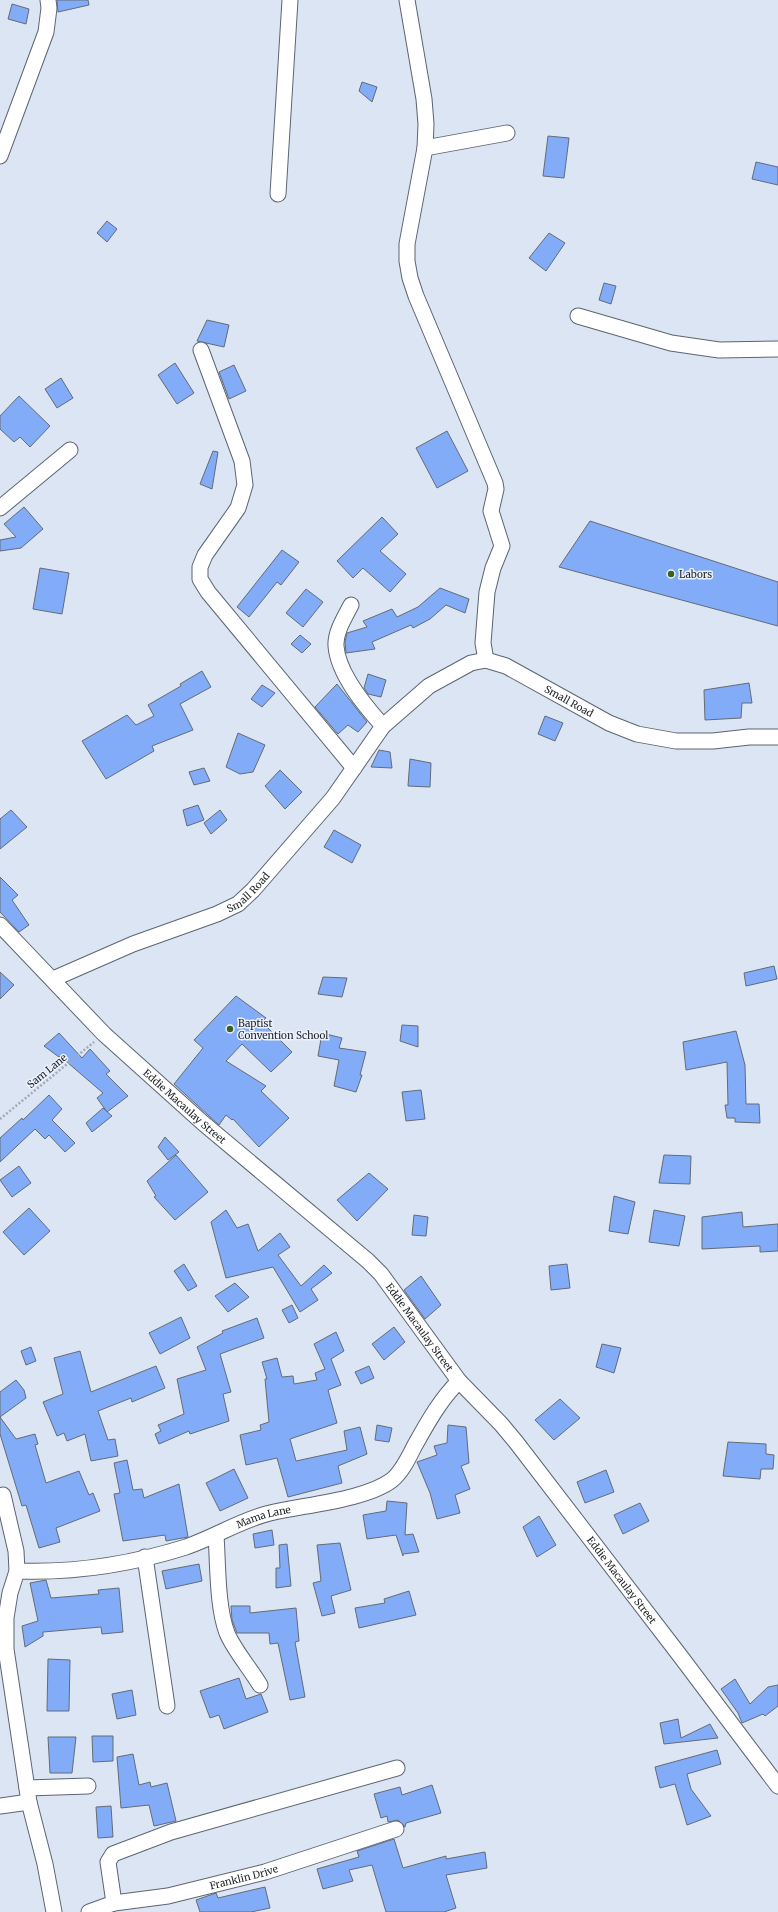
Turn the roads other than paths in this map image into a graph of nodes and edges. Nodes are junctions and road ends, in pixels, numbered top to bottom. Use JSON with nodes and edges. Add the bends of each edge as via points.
{"nodes":[{"id":1,"x":48,"y":0,"type":"edge"},
{"id":2,"x":290,"y":0,"type":"edge"},
{"id":3,"x":407,"y":0,"type":"edge"},
{"id":4,"x":507,"y":133,"type":"dead end"},
{"id":5,"x":425,"y":148,"type":"junction"},
{"id":6,"x":0,"y":156,"type":"edge"},
{"id":7,"x":278,"y":194,"type":"dead end"},
{"id":8,"x":578,"y":316,"type":"dead end"},
{"id":9,"x":778,"y":349,"type":"edge"},
{"id":10,"x":201,"y":350,"type":"dead end"},
{"id":11,"x":70,"y":450,"type":"dead end"},
{"id":12,"x":0,"y":508,"type":"edge"},
{"id":13,"x":350,"y":605,"type":"dead end"},
{"id":14,"x":486,"y":660,"type":"junction"},
{"id":15,"x":383,"y":726,"type":"junction"},
{"id":16,"x":778,"y":737,"type":"edge"},
{"id":17,"x":354,"y":768,"type":"junction"},
{"id":18,"x":0,"y":925,"type":"edge"},
{"id":19,"x":53,"y":979,"type":"junction"},
{"id":20,"x":459,"y":1381,"type":"junction"},
{"id":21,"x":3,"y":1495,"type":"dead end"},
{"id":22,"x":216,"y":1535,"type":"junction"},
{"id":23,"x":146,"y":1558,"type":"junction"},
{"id":24,"x":16,"y":1571,"type":"junction"},
{"id":25,"x":260,"y":1685,"type":"dead end"},
{"id":26,"x":167,"y":1706,"type":"dead end"},
{"id":27,"x":397,"y":1768,"type":"dead end"},
{"id":28,"x":88,"y":1786,"type":"dead end"},
{"id":29,"x":778,"y":1786,"type":"edge"},
{"id":30,"x":28,"y":1795,"type":"junction"},
{"id":31,"x":0,"y":1806,"type":"edge"},
{"id":32,"x":396,"y":1829,"type":"dead end"},
{"id":33,"x":114,"y":1903,"type":"junction"},
{"id":34,"x":54,"y":1912,"type":"edge"},
{"id":35,"x":89,"y":1912,"type":"edge"}],
"edges":[{"from":1,"to":6,"type":"street","via":[[46,32]]},
{"from":2,"to":7,"type":"street"},
{"from":3,"to":5,"type":"street","via":[[424,99]]},
{"from":4,"to":5,"type":"street"},
{"from":5,"to":14,"type":"street","via":[[407,244],[407,260],[416,296],[495,483],[491,511],[502,546],[487,592],[483,643]]},
{"from":8,"to":9,"type":"street","via":[[671,343],[719,350]]},
{"from":10,"to":17,"type":"street","via":[[242,461],[245,485],[238,508],[205,554],[200,567],[200,579],[208,592]]},
{"from":11,"to":12,"type":"street"},
{"from":13,"to":15,"type":"street","via":[[338,632],[336,646],[357,694]]},
{"from":14,"to":15,"type":"street","name":"Small Road","via":[[471,663],[429,686]]},
{"from":14,"to":16,"type":"street","name":"Small Road","via":[[506,666],[609,723],[638,734],[676,741]]},
{"from":15,"to":17,"type":"street","name":"Small Road"},
{"from":17,"to":19,"type":"street","name":"Small Road","via":[[328,803],[238,904],[133,944]]},
{"from":18,"to":19,"type":"street","name":"Eddie Macaulay Street"},
{"from":19,"to":20,"type":"street","name":"Eddie Macaulay Street","via":[[104,1034],[203,1123],[368,1261],[381,1274]]},
{"from":20,"to":22,"type":"street","name":"Mama Lane","via":[[438,1404],[393,1480],[364,1494],[269,1513]]},
{"from":20,"to":29,"type":"street","name":"Eddie Macaulay Street","via":[[516,1442]]},
{"from":21,"to":24,"type":"street","via":[[16,1551]]},
{"from":22,"to":23,"type":"street","name":"Mama Lane"},
{"from":22,"to":25,"type":"street","via":[[223,1617],[228,1633]]},
{"from":23,"to":24,"type":"street","name":"Mama Lane","via":[[76,1570]]},
{"from":23,"to":26,"type":"street"},
{"from":24,"to":30,"type":"street","via":[[6,1618],[6,1649]]},
{"from":27,"to":33,"type":"street","via":[[171,1832],[113,1854],[108,1862]]},
{"from":28,"to":30,"type":"street"},
{"from":30,"to":31,"type":"street"},
{"from":30,"to":34,"type":"street"},
{"from":32,"to":33,"type":"street","name":"Franklin Drive","via":[[265,1872],[168,1896]]},
{"from":33,"to":35,"type":"street","name":"Franklin Drive"}]}
